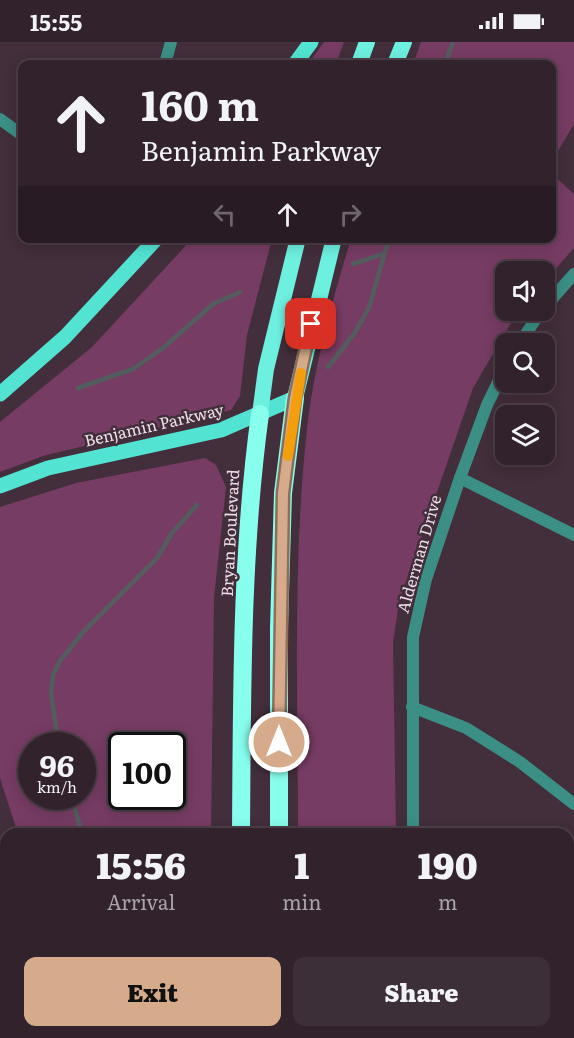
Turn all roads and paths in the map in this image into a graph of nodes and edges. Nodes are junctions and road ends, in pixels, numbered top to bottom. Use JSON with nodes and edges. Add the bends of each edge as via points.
{"nodes":[{"id":1,"x":171,"y":42,"type":"edge"},
{"id":2,"x":311,"y":42,"type":"edge"},
{"id":3,"x":367,"y":42,"type":"edge"},
{"id":4,"x":404,"y":42,"type":"edge"},
{"id":5,"x":166,"y":60,"type":"edge"},
{"id":6,"x":298,"y":60,"type":"edge"},
{"id":7,"x":360,"y":60,"type":"edge"},
{"id":8,"x":397,"y":60,"type":"edge"},
{"id":9,"x":0,"y":119,"type":"edge"},
{"id":10,"x":18,"y":132,"type":"edge"},
{"id":11,"x":152,"y":243,"type":"edge"},
{"id":12,"x":297,"y":243,"type":"edge"},
{"id":13,"x":333,"y":243,"type":"edge"},
{"id":14,"x":574,"y":274,"type":"edge"},
{"id":15,"x":555,"y":295,"type":"edge"},
{"id":16,"x":495,"y":389,"type":"edge"},
{"id":17,"x":0,"y":394,"type":"edge"},
{"id":18,"x":295,"y":398,"type":"junction"},
{"id":19,"x":260,"y":414,"type":"junction"},
{"id":20,"x":460,"y":478,"type":"junction"},
{"id":21,"x":0,"y":486,"type":"edge"},
{"id":22,"x":574,"y":536,"type":"edge"},
{"id":23,"x":412,"y":707,"type":"junction"},
{"id":24,"x":574,"y":804,"type":"edge"},
{"id":25,"x":242,"y":828,"type":"edge"},
{"id":26,"x":279,"y":828,"type":"edge"},
{"id":27,"x":413,"y":828,"type":"edge"}],
"edges":[{"from":1,"to":5,"type":"street"},
{"from":2,"to":6,"type":"main road"},
{"from":3,"to":7,"type":"highway"},
{"from":4,"to":8,"type":"highway"},
{"from":9,"to":10,"type":"street"},
{"from":11,"to":17,"type":"main road","via":[[65,337]]},
{"from":12,"to":19,"type":"highway","name":"Bryan Boulevard","via":[[266,369]]},
{"from":13,"to":18,"type":"highway"},
{"from":14,"to":15,"type":"street"},
{"from":16,"to":20,"type":"street","name":"Alderman Drive"},
{"from":18,"to":19,"type":"main road","name":"Benjamin Parkway"},
{"from":18,"to":26,"type":"highway","via":[[283,493]]},
{"from":19,"to":21,"type":"main road","name":"Benjamin Parkway","via":[[221,430],[48,468]]},
{"from":19,"to":25,"type":"highway","name":"Bryan Boulevard","via":[[249,491]]},
{"from":20,"to":22,"type":"street"},
{"from":20,"to":23,"type":"street","name":"Alderman Drive","via":[[426,579],[413,637]]},
{"from":23,"to":24,"type":"street","via":[[466,728],[520,762]]},
{"from":23,"to":27,"type":"street","name":"Alderman Drive"}]}
